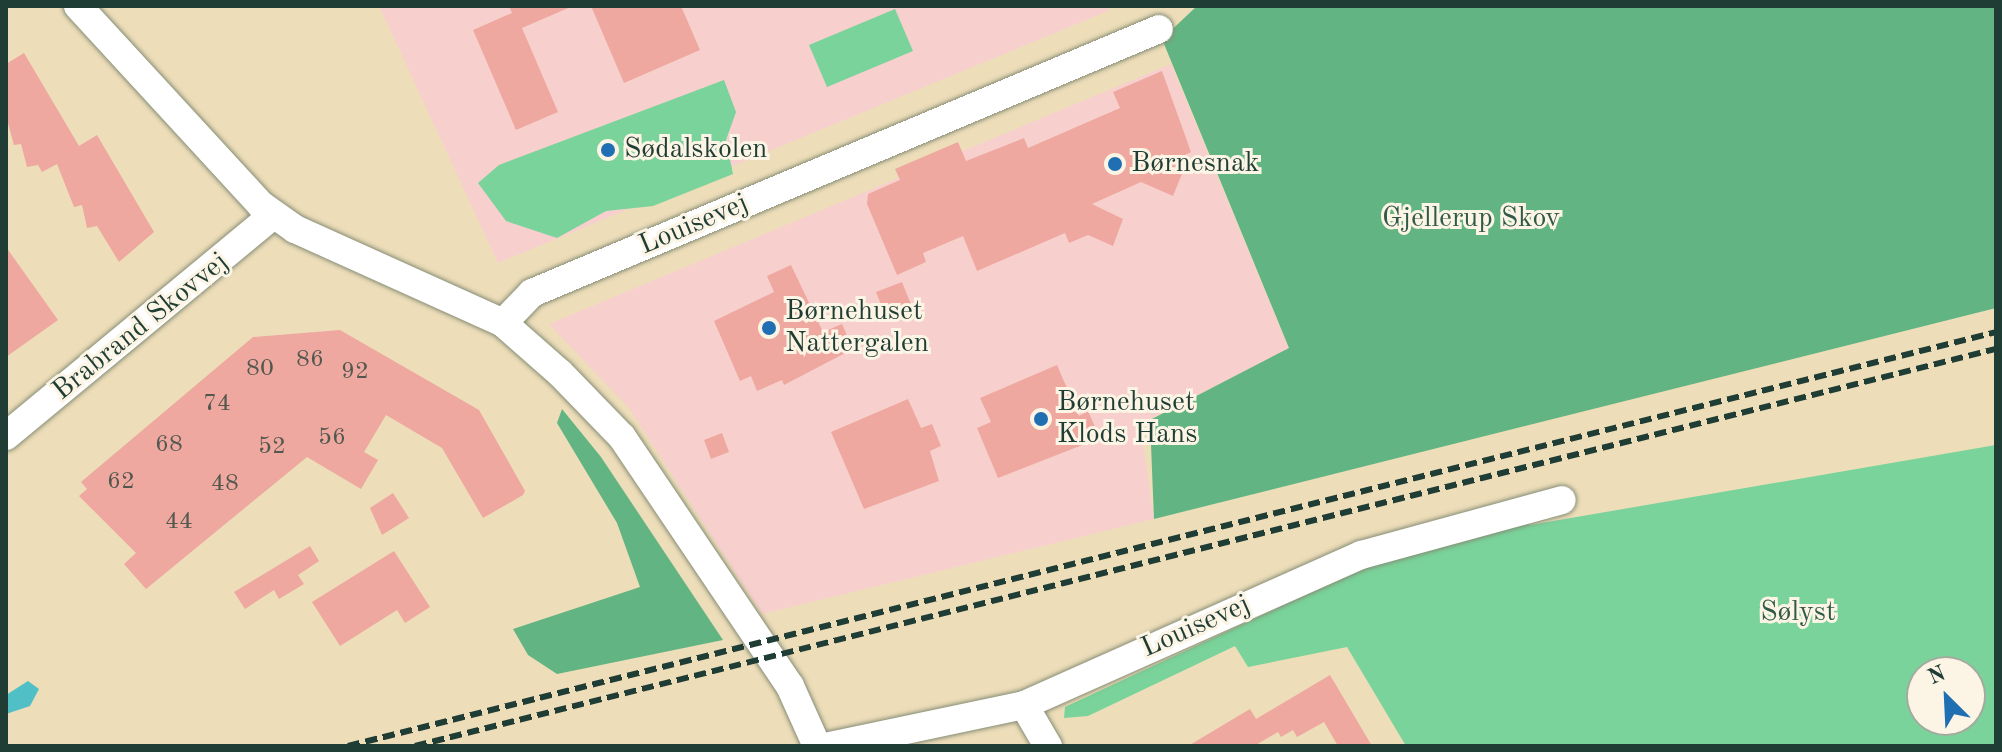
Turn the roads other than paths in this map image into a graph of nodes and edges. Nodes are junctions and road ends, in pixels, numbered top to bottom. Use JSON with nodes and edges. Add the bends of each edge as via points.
{"nodes":[{"id":1,"x":78,"y":6,"type":"edge"},
{"id":2,"x":1159,"y":29,"type":"dead end"},
{"id":3,"x":273,"y":215,"type":"junction"},
{"id":4,"x":503,"y":323,"type":"junction"},
{"id":5,"x":6,"y":436,"type":"edge"},
{"id":6,"x":1562,"y":500,"type":"dead end"},
{"id":7,"x":1024,"y":705,"type":"junction"},
{"id":8,"x":817,"y":746,"type":"edge"},
{"id":9,"x":830,"y":746,"type":"edge"},
{"id":10,"x":1048,"y":746,"type":"edge"}],
"edges":[{"from":1,"to":3,"type":"street"},
{"from":2,"to":4,"type":"street","name":"Louisevej","via":[[532,293]]},
{"from":3,"to":4,"type":"street"},
{"from":3,"to":5,"type":"street","name":"Brabrand Skovvej"},
{"from":4,"to":8,"type":"street","via":[[622,437],[790,686]]},
{"from":6,"to":7,"type":"street","name":"Louisevej","via":[[1361,555]]},
{"from":7,"to":9,"type":"street","name":"Louisevej"},
{"from":7,"to":10,"type":"street"}]}
